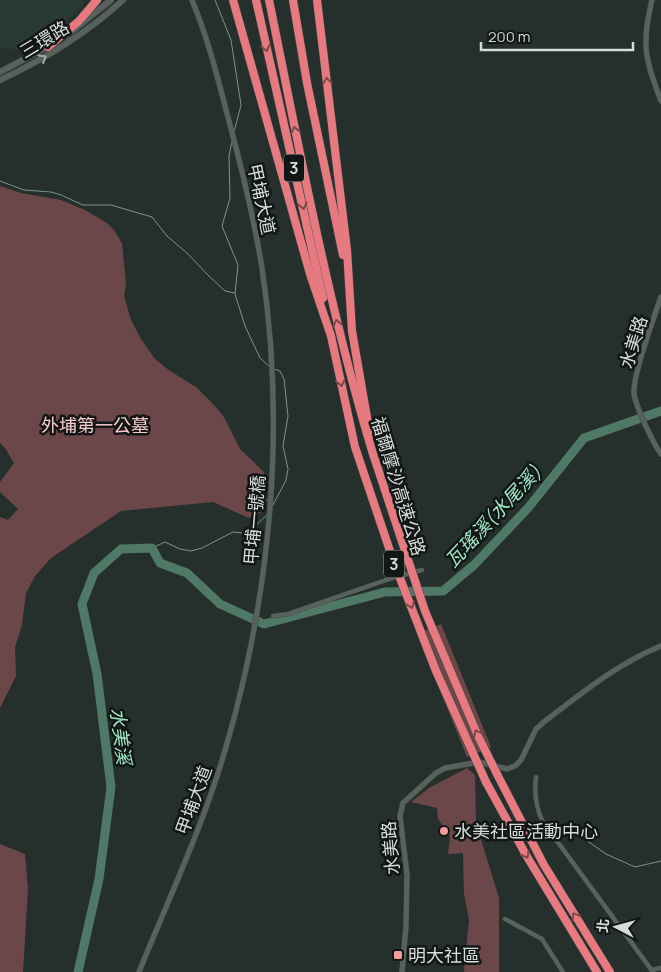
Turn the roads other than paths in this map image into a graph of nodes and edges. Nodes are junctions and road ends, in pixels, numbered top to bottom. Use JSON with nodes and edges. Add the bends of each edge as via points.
{"nodes":[{"id":1,"x":97,"y":0,"type":"edge"},
{"id":2,"x":111,"y":0,"type":"edge"},
{"id":3,"x":123,"y":0,"type":"edge"},
{"id":4,"x":192,"y":0,"type":"edge"},
{"id":5,"x":227,"y":0,"type":"edge"},
{"id":6,"x":233,"y":0,"type":"edge"},
{"id":7,"x":256,"y":0,"type":"edge"},
{"id":8,"x":269,"y":0,"type":"edge"},
{"id":9,"x":292,"y":0,"type":"edge"},
{"id":10,"x":318,"y":0,"type":"edge"},
{"id":11,"x":652,"y":0,"type":"edge"},
{"id":12,"x":48,"y":47,"type":"junction"},
{"id":13,"x":246,"y":47,"type":"junction"},
{"id":14,"x":0,"y":72,"type":"edge"},
{"id":15,"x":0,"y":80,"type":"edge"},
{"id":16,"x":661,"y":101,"type":"edge"},
{"id":17,"x":350,"y":286,"type":"junction"},
{"id":18,"x":661,"y":297,"type":"edge"},
{"id":19,"x":331,"y":336,"type":"junction"},
{"id":20,"x":273,"y":410,"type":"joint"},
{"id":21,"x":372,"y":454,"type":"junction"},
{"id":22,"x":661,"y":454,"type":"edge"},
{"id":23,"x":422,"y":570,"type":"dead end"},
{"id":24,"x":273,"y":616,"type":"dead end"},
{"id":25,"x":253,"y":631,"type":"joint"},
{"id":26,"x":661,"y":646,"type":"edge"},
{"id":27,"x":536,"y":777,"type":"dead end"},
{"id":28,"x":505,"y":919,"type":"dead end"},
{"id":29,"x":661,"y":968,"type":"edge"},
{"id":30,"x":653,"y":971,"type":"edge"},
{"id":31,"x":139,"y":972,"type":"edge"},
{"id":32,"x":402,"y":972,"type":"edge"},
{"id":33,"x":563,"y":972,"type":"edge"},
{"id":34,"x":597,"y":972,"type":"edge"},
{"id":35,"x":610,"y":972,"type":"edge"}],
"edges":[{"from":1,"to":12,"type":"highway","via":[[79,21]]},
{"from":2,"to":12,"type":"main road","name":"三環路"},
{"from":15,"to":3,"type":"main road","name":"三環路","one_way":true,"via":[[70,42]]},
{"from":4,"to":20,"type":"street","name":"甲埔大道","via":[[212,55],[252,210],[262,268]]},
{"from":5,"to":13,"type":"highway"},
{"from":6,"to":13,"type":"highway"},
{"from":7,"to":19,"type":"highway","name":"福爾摩沙高速公路","number":"3","one_way":true},
{"from":21,"to":8,"type":"highway","name":"福爾摩沙高速公路","number":"3","one_way":true,"via":[[328,287]]},
{"from":9,"to":17,"type":"highway"},
{"from":17,"to":10,"type":"highway","one_way":true},
{"from":11,"to":16,"type":"street","via":[[646,26],[646,50],[648,66]]},
{"from":12,"to":14,"type":"main road","name":"三環路"},
{"from":13,"to":19,"type":"highway","via":[[310,274]]},
{"from":17,"to":21,"type":"highway","via":[[352,332]]},
{"from":18,"to":22,"type":"street","name":"水美路","via":[[634,385],[634,395]]},
{"from":19,"to":34,"type":"highway","name":"福爾摩沙高速公路","number":"3","one_way":true,"bridge":true,"via":[[355,447],[393,560],[436,671],[486,782]]},
{"from":20,"to":25,"type":"street","name":"甲埔一號橋","via":[[272,484]]},
{"from":35,"to":21,"type":"highway","name":"福爾摩沙高速公路","number":"3","one_way":true,"bridge":true,"via":[[544,865],[471,720],[425,612]]},
{"from":23,"to":24,"type":"street","via":[[288,614]]},
{"from":25,"to":31,"type":"street","name":"甲埔大道","via":[[237,710],[212,789]]},
{"from":26,"to":32,"type":"street","name":"水美路","via":[[616,670],[545,721],[536,729],[515,766],[507,769],[479,762],[445,768],[403,803],[400,816],[407,874]]},
{"from":27,"to":30,"type":"street","via":[[538,812],[543,822]]},
{"from":28,"to":33,"type":"street","via":[[542,939]]},
{"from":29,"to":30,"type":"street"}]}
